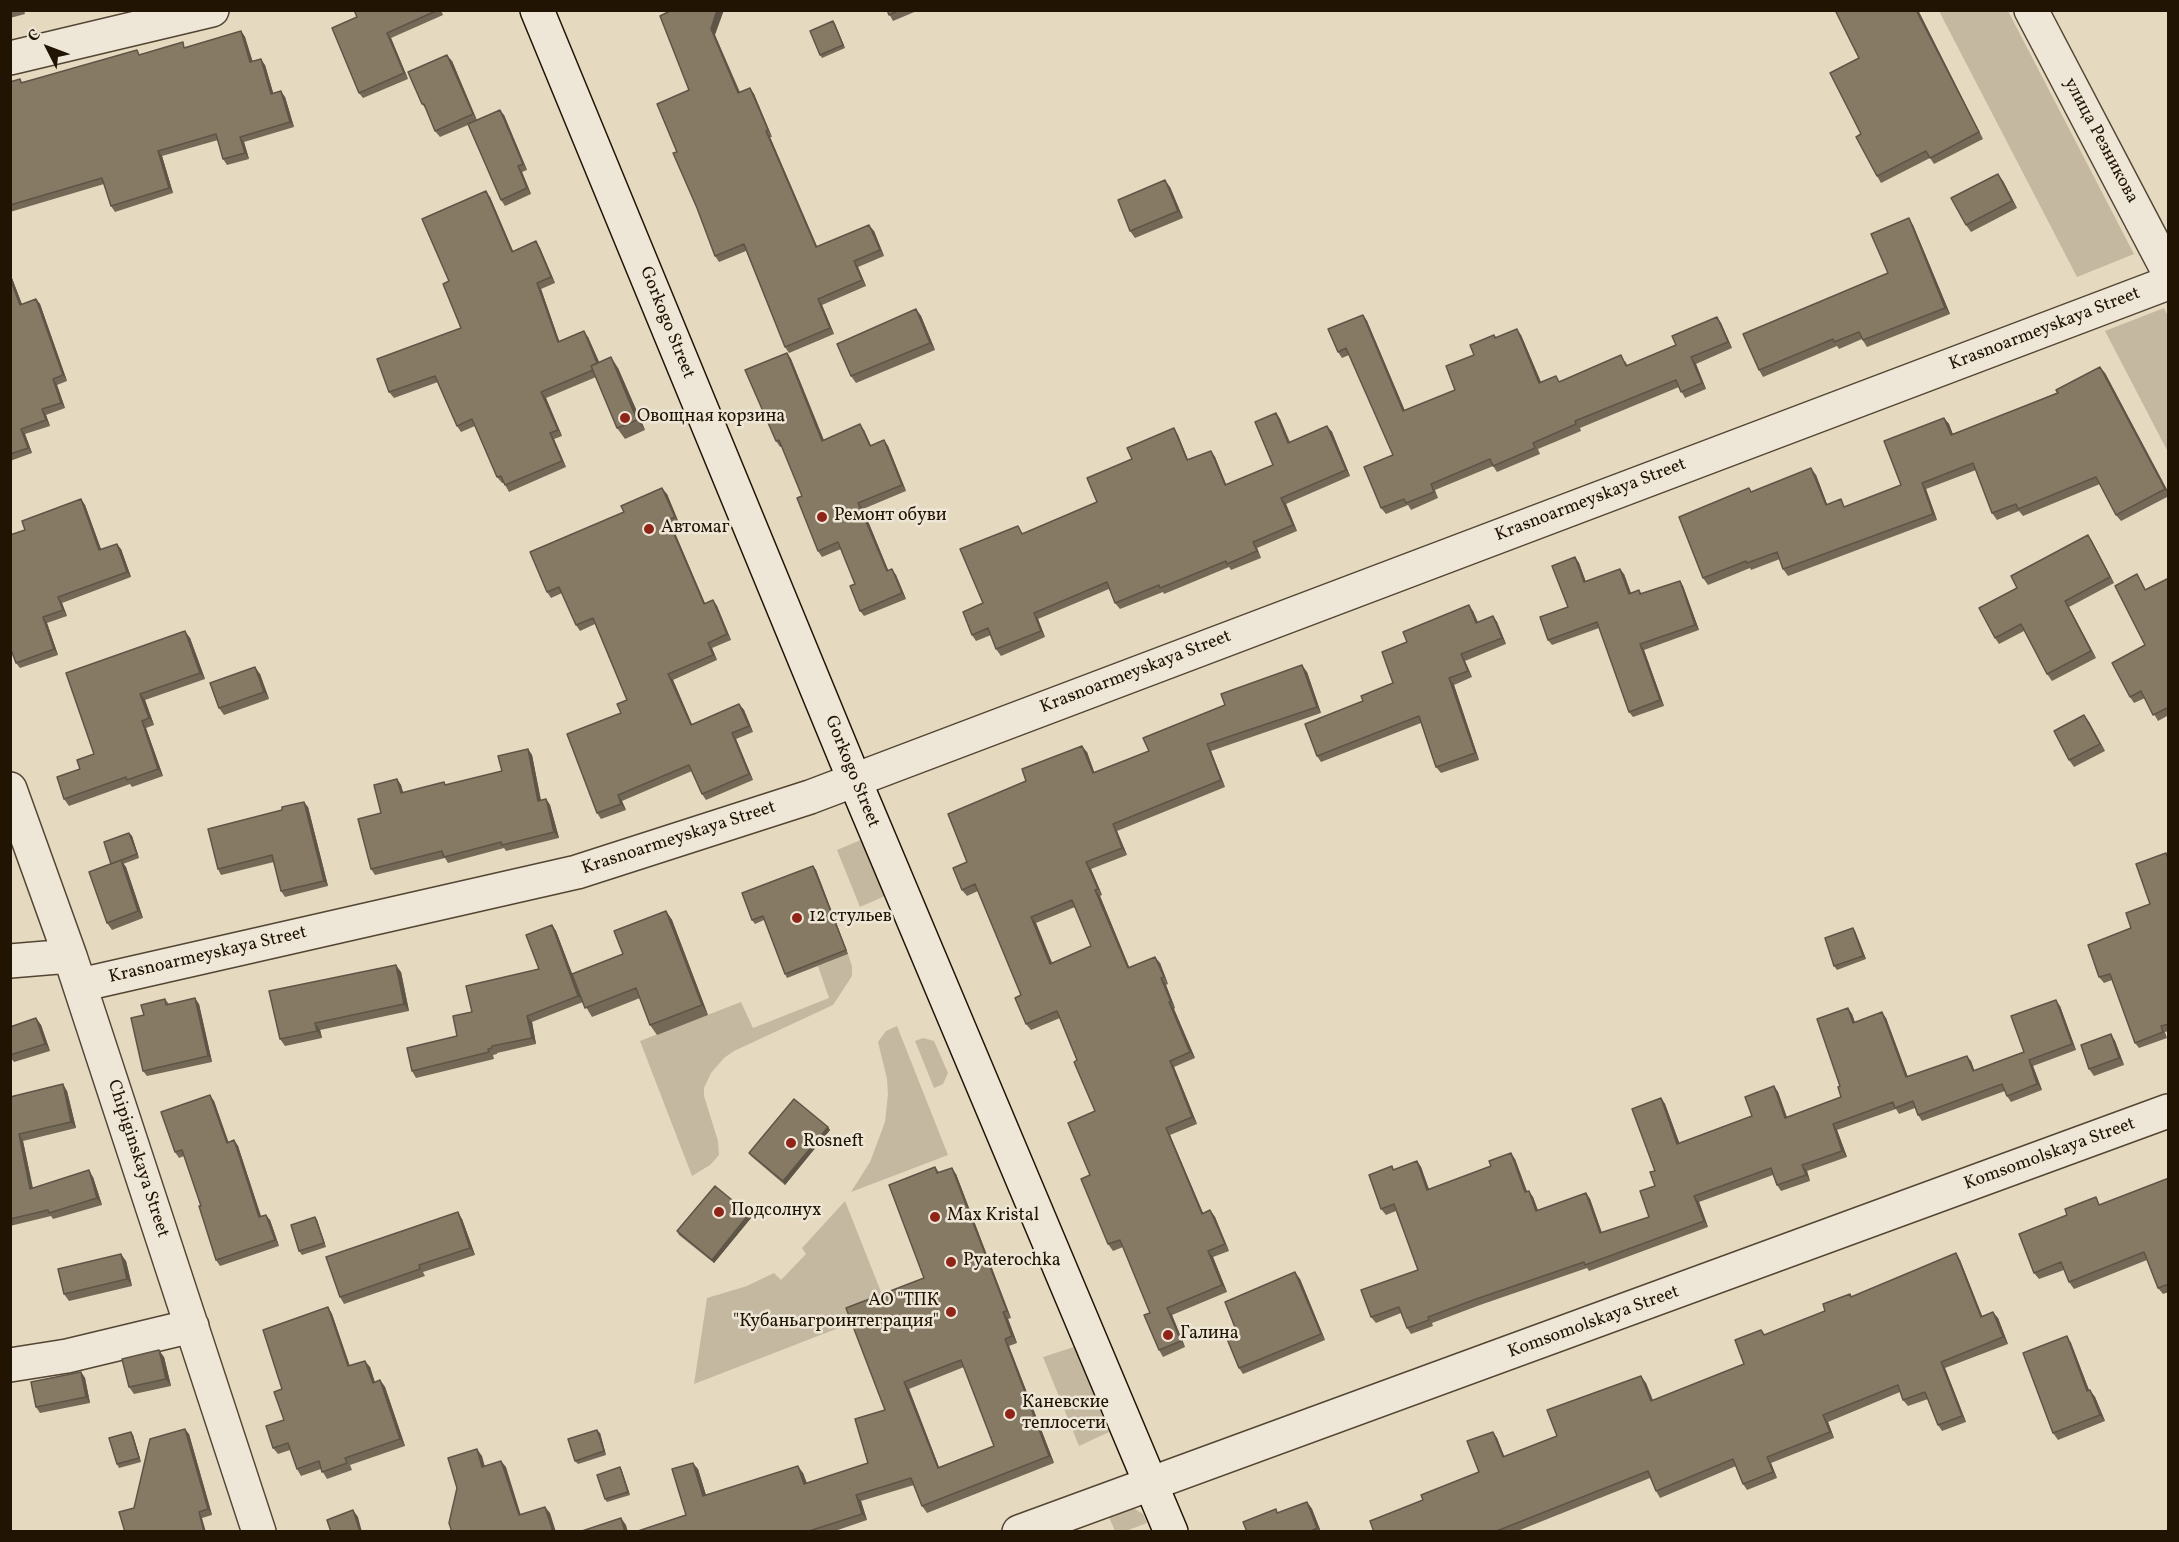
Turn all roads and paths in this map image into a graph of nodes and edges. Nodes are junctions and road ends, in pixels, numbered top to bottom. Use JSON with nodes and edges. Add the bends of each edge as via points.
{"nodes":[{"id":1,"x":212,"y":10,"type":"edge"},
{"id":2,"x":537,"y":10,"type":"edge"},
{"id":3,"x":2031,"y":10,"type":"edge"},
{"id":4,"x":10,"y":58,"type":"edge"},
{"id":5,"x":2169,"y":271,"type":"edge"},
{"id":6,"x":2169,"y":283,"type":"edge"},
{"id":7,"x":854,"y":779,"type":"junction"},
{"id":8,"x":10,"y":789,"type":"edge"},
{"id":9,"x":10,"y":961,"type":"edge"},
{"id":10,"x":75,"y":971,"type":"junction"},
{"id":11,"x":2169,"y":1111,"type":"edge"},
{"id":12,"x":192,"y":1326,"type":"junction"},
{"id":13,"x":10,"y":1365,"type":"edge"},
{"id":14,"x":1151,"y":1484,"type":"junction"},
{"id":15,"x":259,"y":1532,"type":"edge"},
{"id":16,"x":1019,"y":1532,"type":"edge"},
{"id":17,"x":1171,"y":1532,"type":"edge"}],
"edges":[{"from":1,"to":4,"type":"street"},
{"from":2,"to":7,"type":"street","name":"Gorkogo Street"},
{"from":3,"to":5,"type":"street","name":"улица Резникова"},
{"from":6,"to":7,"type":"street","name":"Krasnoarmeyskaya Street"},
{"from":7,"to":10,"type":"street","name":"Krasnoarmeyskaya Street","via":[[810,797],[577,872]]},
{"from":7,"to":14,"type":"street","name":"Gorkogo Street"},
{"from":8,"to":10,"type":"street","name":"Chipiginskaya Street"},
{"from":9,"to":10,"type":"street","name":"Krasnoarmeyskaya Street"},
{"from":10,"to":12,"type":"street","name":"Chipiginskaya Street"},
{"from":11,"to":14,"type":"street","name":"Komsomolskaya Street"},
{"from":12,"to":13,"type":"street","via":[[67,1356]]},
{"from":12,"to":15,"type":"street","name":"Chipiginskaya Street"},
{"from":14,"to":16,"type":"street","name":"Komsomolskaya Street"},
{"from":14,"to":17,"type":"street","name":"Gorkogo Street"}]}
